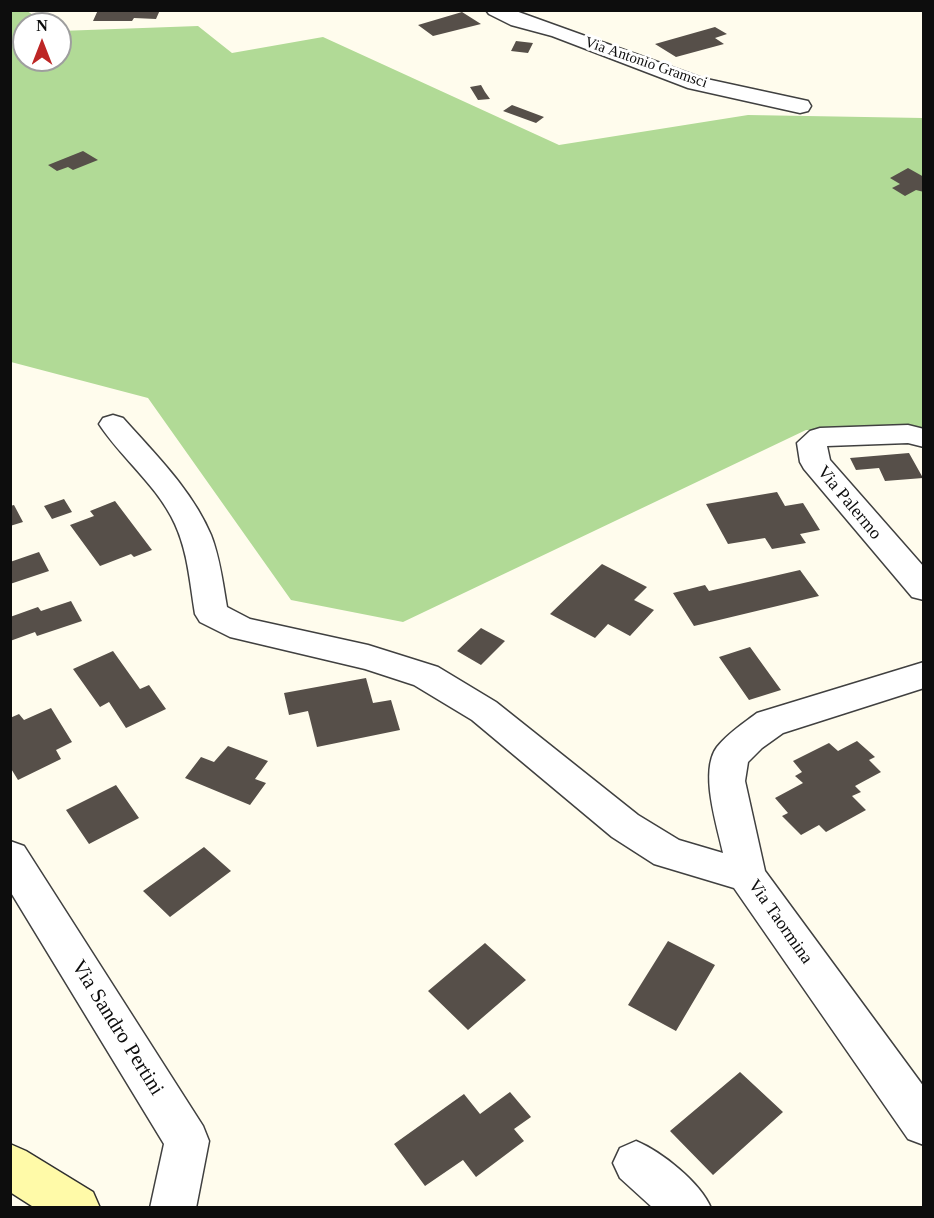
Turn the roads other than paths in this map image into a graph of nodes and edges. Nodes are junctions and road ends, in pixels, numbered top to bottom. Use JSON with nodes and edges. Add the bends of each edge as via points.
{"nodes":[{"id":1,"x":496,"y":10,"type":"edge"},
{"id":2,"x":800,"y":106,"type":"dead end"},
{"id":3,"x":113,"y":424,"type":"dead end"},
{"id":4,"x":924,"y":438,"type":"edge"},
{"id":5,"x":924,"y":590,"type":"edge"},
{"id":6,"x":924,"y":675,"type":"edge"},
{"id":7,"x":10,"y":857,"type":"edge"},
{"id":8,"x":747,"y":876,"type":"junction"},
{"id":9,"x":924,"y":1124,"type":"edge"},
{"id":10,"x":636,"y":1163,"type":"dead end"},
{"id":11,"x":10,"y":1166,"type":"edge"},
{"id":12,"x":77,"y":1208,"type":"edge"},
{"id":13,"x":173,"y":1208,"type":"edge"},
{"id":14,"x":688,"y":1208,"type":"edge"}],
"edges":[{"from":1,"to":2,"type":"street","name":"Via Antonio Gramsci","via":[[696,83]]},
{"from":3,"to":8,"type":"street","via":[[186,516],[196,538],[212,614],[242,628],[368,657],[426,676],[484,711],[625,826],[668,853]]},
{"from":4,"to":5,"type":"street","name":"Via Palermo","via":[[908,434],[820,438],[812,443],[815,462]]},
{"from":6,"to":8,"type":"street","name":"Via Taormina","via":[[770,723],[730,757],[727,781]]},
{"from":7,"to":13,"type":"street","name":"Via Sandro Pertini","via":[[187,1140]]},
{"from":8,"to":9,"type":"street","name":"Via Taormina"},
{"from":10,"to":14,"type":"street"},
{"from":11,"to":12,"type":"street"}]}
